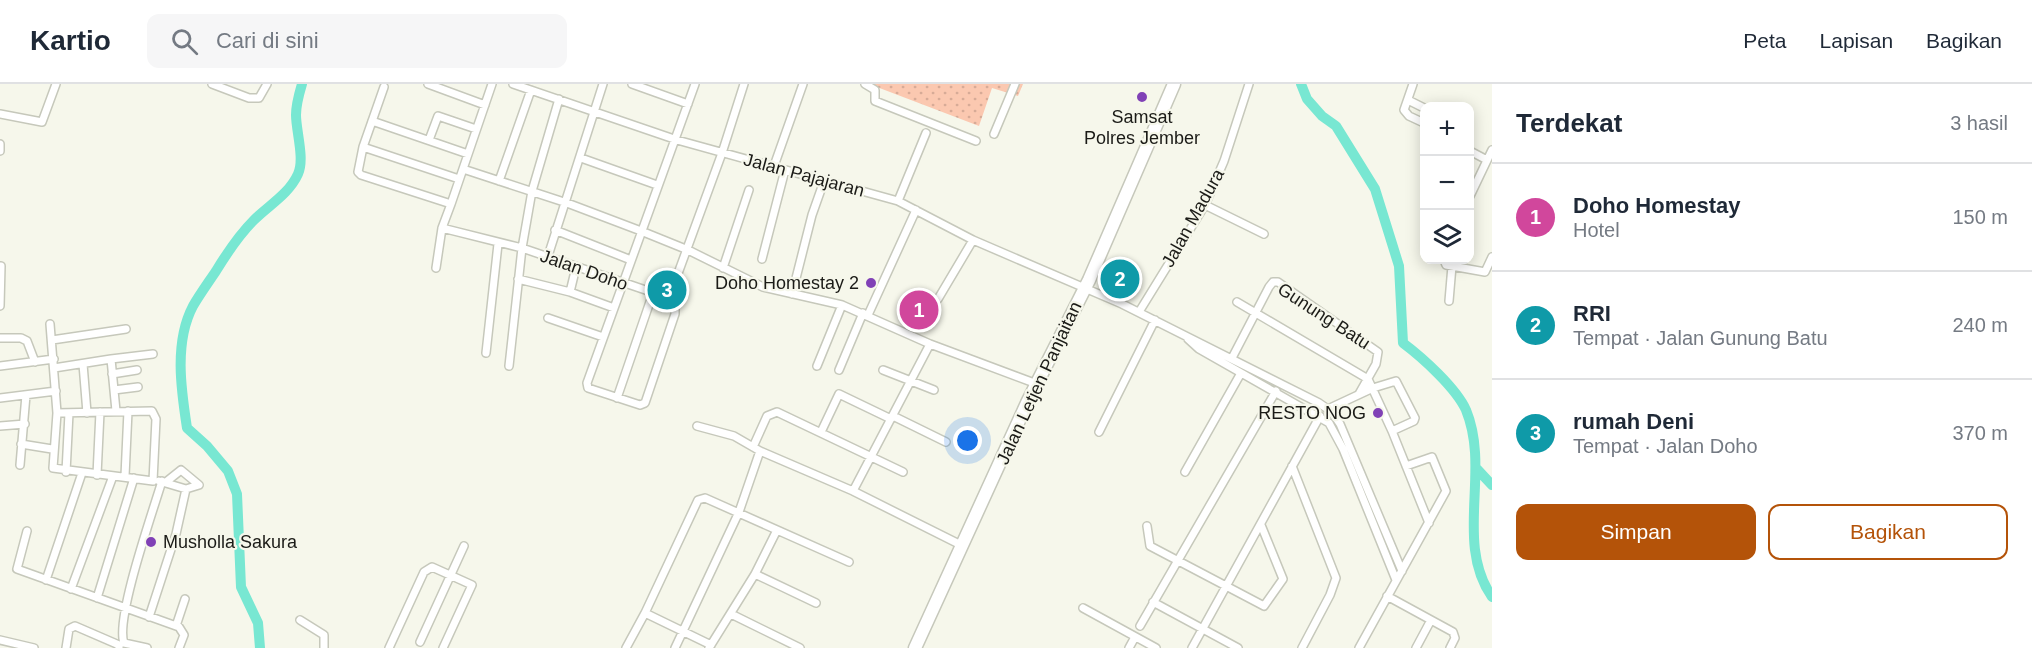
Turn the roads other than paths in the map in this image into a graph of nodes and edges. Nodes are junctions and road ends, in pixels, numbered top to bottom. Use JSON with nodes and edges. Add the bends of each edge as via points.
{"nodes":[{"id":1,"x":56,"y":84,"type":"edge"},
{"id":2,"x":212,"y":84,"type":"edge"},
{"id":3,"x":267,"y":84,"type":"edge"},
{"id":4,"x":428,"y":84,"type":"edge"},
{"id":5,"x":492,"y":84,"type":"edge"},
{"id":6,"x":513,"y":84,"type":"edge"},
{"id":7,"x":603,"y":84,"type":"edge"},
{"id":8,"x":632,"y":84,"type":"edge"},
{"id":9,"x":695,"y":84,"type":"edge"},
{"id":10,"x":744,"y":84,"type":"edge"},
{"id":11,"x":803,"y":84,"type":"edge"},
{"id":12,"x":865,"y":84,"type":"edge"},
{"id":13,"x":1015,"y":84,"type":"edge"},
{"id":14,"x":1174,"y":84,"type":"edge"},
{"id":15,"x":1249,"y":84,"type":"edge"},
{"id":16,"x":1413,"y":84,"type":"edge"},
{"id":17,"x":384,"y":87,"type":"dead end"},
{"id":18,"x":531,"y":90,"type":"junction"},
{"id":19,"x":559,"y":99,"type":"junction"},
{"id":20,"x":1407,"y":100,"type":"junction"},
{"id":21,"x":688,"y":104,"type":"junction"},
{"id":22,"x":485,"y":105,"type":"junction"},
{"id":23,"x":1420,"y":106,"type":"edge"},
{"id":24,"x":596,"y":111,"type":"junction"},
{"id":25,"x":0,"y":114,"type":"edge"},
{"id":26,"x":372,"y":121,"type":"junction"},
{"id":27,"x":1420,"y":121,"type":"edge"},
{"id":28,"x":476,"y":129,"type":"junction"},
{"id":29,"x":926,"y":133,"type":"dead end"},
{"id":30,"x":994,"y":134,"type":"dead end"},
{"id":31,"x":429,"y":140,"type":"junction"},
{"id":32,"x":677,"y":140,"type":"junction"},
{"id":33,"x":976,"y":141,"type":"dead end"},
{"id":34,"x":0,"y":144,"type":"edge"},
{"id":35,"x":363,"y":147,"type":"junction"},
{"id":36,"x":0,"y":152,"type":"edge"},
{"id":37,"x":1474,"y":152,"type":"edge"},
{"id":38,"x":722,"y":153,"type":"junction"},
{"id":39,"x":468,"y":154,"type":"junction"},
{"id":40,"x":1490,"y":156,"type":"edge"},
{"id":41,"x":582,"y":158,"type":"junction"},
{"id":42,"x":774,"y":166,"type":"junction"},
{"id":43,"x":463,"y":169,"type":"junction"},
{"id":44,"x":785,"y":170,"type":"junction"},
{"id":45,"x":459,"y":179,"type":"junction"},
{"id":46,"x":499,"y":181,"type":"junction"},
{"id":47,"x":824,"y":181,"type":"junction"},
{"id":48,"x":657,"y":186,"type":"junction"},
{"id":49,"x":1474,"y":188,"type":"edge"},
{"id":50,"x":749,"y":190,"type":"dead end"},
{"id":51,"x":532,"y":191,"type":"junction"},
{"id":52,"x":898,"y":201,"type":"junction"},
{"id":53,"x":567,"y":203,"type":"junction"},
{"id":54,"x":451,"y":204,"type":"junction"},
{"id":55,"x":1205,"y":205,"type":"junction"},
{"id":56,"x":916,"y":210,"type":"junction"},
{"id":57,"x":442,"y":228,"type":"junction"},
{"id":58,"x":555,"y":230,"type":"junction"},
{"id":59,"x":641,"y":231,"type":"junction"},
{"id":60,"x":1264,"y":234,"type":"dead end"},
{"id":61,"x":973,"y":240,"type":"junction"},
{"id":62,"x":498,"y":244,"type":"junction"},
{"id":63,"x":522,"y":248,"type":"junction"},
{"id":64,"x":688,"y":250,"type":"junction"},
{"id":65,"x":548,"y":256,"type":"junction"},
{"id":66,"x":1492,"y":257,"type":"edge"},
{"id":67,"x":762,"y":259,"type":"dead end"},
{"id":68,"x":631,"y":260,"type":"junction"},
{"id":69,"x":1445,"y":264,"type":"edge"},
{"id":70,"x":1,"y":266,"type":"edge"},
{"id":71,"x":1452,"y":266,"type":"junction"},
{"id":72,"x":576,"y":267,"type":"junction"},
{"id":73,"x":436,"y":268,"type":"dead end"},
{"id":74,"x":723,"y":268,"type":"junction"},
{"id":75,"x":518,"y":279,"type":"junction"},
{"id":76,"x":623,"y":284,"type":"junction"},
{"id":77,"x":1086,"y":287,"type":"junction"},
{"id":78,"x":570,"y":292,"type":"junction"},
{"id":79,"x":653,"y":293,"type":"junction"},
{"id":80,"x":792,"y":294,"type":"junction"},
{"id":81,"x":669,"y":298,"type":"junction"},
{"id":82,"x":938,"y":299,"type":"dead end"},
{"id":83,"x":1449,"y":301,"type":"dead end"},
{"id":84,"x":1237,"y":302,"type":"dead end"},
{"id":85,"x":842,"y":305,"type":"junction"},
{"id":86,"x":0,"y":306,"type":"edge"},
{"id":87,"x":614,"y":308,"type":"junction"},
{"id":88,"x":1139,"y":312,"type":"junction"},
{"id":89,"x":1256,"y":313,"type":"junction"},
{"id":90,"x":865,"y":314,"type":"junction"},
{"id":91,"x":548,"y":318,"type":"dead end"},
{"id":92,"x":1155,"y":320,"type":"junction"},
{"id":93,"x":50,"y":324,"type":"dead end"},
{"id":94,"x":126,"y":329,"type":"dead end"},
{"id":95,"x":603,"y":337,"type":"junction"},
{"id":96,"x":1187,"y":337,"type":"junction"},
{"id":97,"x":0,"y":338,"type":"edge"},
{"id":98,"x":52,"y":340,"type":"junction"},
{"id":99,"x":930,"y":344,"type":"junction"},
{"id":100,"x":486,"y":353,"type":"dead end"},
{"id":101,"x":153,"y":354,"type":"dead end"},
{"id":102,"x":1232,"y":358,"type":"junction"},
{"id":103,"x":54,"y":359,"type":"junction"},
{"id":104,"x":111,"y":359,"type":"junction"},
{"id":105,"x":35,"y":362,"type":"junction"},
{"id":106,"x":83,"y":364,"type":"junction"},
{"id":107,"x":0,"y":366,"type":"edge"},
{"id":108,"x":508,"y":366,"type":"dead end"},
{"id":109,"x":817,"y":366,"type":"dead end"},
{"id":110,"x":54,"y":368,"type":"junction"},
{"id":111,"x":137,"y":370,"type":"dead end"},
{"id":112,"x":839,"y":370,"type":"dead end"},
{"id":113,"x":883,"y":370,"type":"dead end"},
{"id":114,"x":1241,"y":373,"type":"junction"},
{"id":115,"x":112,"y":374,"type":"junction"},
{"id":116,"x":1368,"y":379,"type":"junction"},
{"id":117,"x":910,"y":381,"type":"junction"},
{"id":118,"x":1037,"y":384,"type":"junction"},
{"id":119,"x":138,"y":387,"type":"dead end"},
{"id":120,"x":1373,"y":388,"type":"junction"},
{"id":121,"x":114,"y":390,"type":"junction"},
{"id":122,"x":934,"y":390,"type":"dead end"},
{"id":123,"x":1292,"y":390,"type":"junction"},
{"id":124,"x":56,"y":392,"type":"junction"},
{"id":125,"x":1276,"y":392,"type":"junction"},
{"id":126,"x":1359,"y":394,"type":"junction"},
{"id":127,"x":26,"y":395,"type":"junction"},
{"id":128,"x":0,"y":398,"type":"edge"},
{"id":129,"x":617,"y":398,"type":"junction"},
{"id":130,"x":1288,"y":398,"type":"junction"},
{"id":131,"x":1328,"y":409,"type":"junction"},
{"id":132,"x":116,"y":411,"type":"junction"},
{"id":133,"x":128,"y":411,"type":"junction"},
{"id":134,"x":100,"y":412,"type":"junction"},
{"id":135,"x":57,"y":413,"type":"junction"},
{"id":136,"x":69,"y":413,"type":"junction"},
{"id":137,"x":87,"y":413,"type":"junction"},
{"id":138,"x":1320,"y":416,"type":"junction"},
{"id":139,"x":892,"y":417,"type":"junction"},
{"id":140,"x":25,"y":424,"type":"junction"},
{"id":141,"x":0,"y":426,"type":"edge"},
{"id":142,"x":697,"y":426,"type":"dead end"},
{"id":143,"x":1392,"y":431,"type":"junction"},
{"id":144,"x":821,"y":432,"type":"junction"},
{"id":145,"x":1100,"y":432,"type":"dead end"},
{"id":146,"x":946,"y":442,"type":"dead end"},
{"id":147,"x":21,"y":444,"type":"junction"},
{"id":148,"x":753,"y":447,"type":"junction"},
{"id":149,"x":1347,"y":448,"type":"junction"},
{"id":150,"x":52,"y":449,"type":"junction"},
{"id":151,"x":760,"y":452,"type":"junction"},
{"id":152,"x":872,"y":455,"type":"junction"},
{"id":153,"x":20,"y":465,"type":"dead end"},
{"id":154,"x":1292,"y":466,"type":"junction"},
{"id":155,"x":1406,"y":466,"type":"junction"},
{"id":156,"x":66,"y":472,"type":"junction"},
{"id":157,"x":903,"y":472,"type":"dead end"},
{"id":158,"x":1185,"y":472,"type":"dead end"},
{"id":159,"x":82,"y":473,"type":"junction"},
{"id":160,"x":98,"y":475,"type":"junction"},
{"id":161,"x":113,"y":476,"type":"junction"},
{"id":162,"x":125,"y":476,"type":"junction"},
{"id":163,"x":134,"y":478,"type":"junction"},
{"id":164,"x":160,"y":481,"type":"junction"},
{"id":165,"x":186,"y":489,"type":"junction"},
{"id":166,"x":853,"y":491,"type":"junction"},
{"id":167,"x":739,"y":512,"type":"junction"},
{"id":168,"x":1429,"y":523,"type":"junction"},
{"id":169,"x":1261,"y":525,"type":"junction"},
{"id":170,"x":1147,"y":526,"type":"dead end"},
{"id":171,"x":777,"y":530,"type":"junction"},
{"id":172,"x":27,"y":531,"type":"dead end"},
{"id":173,"x":464,"y":546,"type":"dead end"},
{"id":174,"x":963,"y":546,"type":"junction"},
{"id":175,"x":1179,"y":561,"type":"junction"},
{"id":176,"x":849,"y":562,"type":"dead end"},
{"id":177,"x":1401,"y":571,"type":"junction"},
{"id":178,"x":755,"y":574,"type":"junction"},
{"id":179,"x":452,"y":576,"type":"junction"},
{"id":180,"x":46,"y":580,"type":"junction"},
{"id":181,"x":1396,"y":580,"type":"junction"},
{"id":182,"x":1226,"y":585,"type":"junction"},
{"id":183,"x":71,"y":589,"type":"junction"},
{"id":184,"x":1387,"y":596,"type":"junction"},
{"id":185,"x":97,"y":598,"type":"junction"},
{"id":186,"x":185,"y":599,"type":"dead end"},
{"id":187,"x":1153,"y":602,"type":"junction"},
{"id":188,"x":816,"y":603,"type":"dead end"},
{"id":189,"x":125,"y":608,"type":"junction"},
{"id":190,"x":1083,"y":608,"type":"dead end"},
{"id":191,"x":645,"y":613,"type":"junction"},
{"id":192,"x":731,"y":614,"type":"junction"},
{"id":193,"x":149,"y":616,"type":"junction"},
{"id":194,"x":300,"y":620,"type":"dead end"},
{"id":195,"x":1431,"y":620,"type":"junction"},
{"id":196,"x":176,"y":626,"type":"junction"},
{"id":197,"x":1140,"y":626,"type":"dead end"},
{"id":198,"x":1202,"y":629,"type":"junction"},
{"id":199,"x":684,"y":632,"type":"junction"},
{"id":200,"x":1135,"y":637,"type":"junction"},
{"id":201,"x":0,"y":640,"type":"edge"},
{"id":202,"x":420,"y":642,"type":"dead end"},
{"id":203,"x":710,"y":647,"type":"edge"},
{"id":204,"x":34,"y":648,"type":"edge"},
{"id":205,"x":66,"y":648,"type":"edge"},
{"id":206,"x":119,"y":648,"type":"edge"},
{"id":207,"x":147,"y":648,"type":"edge"},
{"id":208,"x":179,"y":648,"type":"edge"},
{"id":209,"x":324,"y":648,"type":"edge"},
{"id":210,"x":389,"y":648,"type":"edge"},
{"id":211,"x":443,"y":648,"type":"edge"},
{"id":212,"x":626,"y":648,"type":"edge"},
{"id":213,"x":675,"y":648,"type":"edge"},
{"id":214,"x":800,"y":648,"type":"edge"},
{"id":215,"x":915,"y":648,"type":"edge"},
{"id":216,"x":1129,"y":648,"type":"edge"},
{"id":217,"x":1156,"y":648,"type":"edge"},
{"id":218,"x":1192,"y":648,"type":"edge"},
{"id":219,"x":1238,"y":648,"type":"edge"},
{"id":220,"x":1302,"y":648,"type":"edge"},
{"id":221,"x":1359,"y":648,"type":"edge"},
{"id":222,"x":1416,"y":648,"type":"edge"},
{"id":223,"x":1450,"y":648,"type":"edge"}],
"edges":[{"from":1,"to":25,"type":"street","via":[[44,121]]},
{"from":2,"to":3,"type":"street","via":[[249,98],[259,98]]},
{"from":4,"to":22,"type":"street"},
{"from":5,"to":22,"type":"street"},
{"from":6,"to":18,"type":"street","name":"Jalan Pajajaran"},
{"from":7,"to":24,"type":"street"},
{"from":8,"to":21,"type":"street"},
{"from":9,"to":21,"type":"street"},
{"from":10,"to":38,"type":"street"},
{"from":11,"to":42,"type":"street"},
{"from":12,"to":33,"type":"street","via":[[875,90],[875,101]]},
{"from":13,"to":30,"type":"street"},
{"from":14,"to":77,"type":"highway","name":"Jalan Letjen Panjaitan"},
{"from":15,"to":55,"type":"street","name":"Jalan Madura"},
{"from":16,"to":20,"type":"street"},
{"from":17,"to":26,"type":"street"},
{"from":18,"to":19,"type":"street","name":"Jalan Pajajaran"},
{"from":18,"to":46,"type":"street"},
{"from":19,"to":24,"type":"street","name":"Jalan Pajajaran"},
{"from":19,"to":51,"type":"street"},
{"from":20,"to":23,"type":"street"},
{"from":20,"to":27,"type":"street","via":[[1406,114]]},
{"from":21,"to":32,"type":"street"},
{"from":22,"to":28,"type":"street"},
{"from":24,"to":32,"type":"street","name":"Jalan Pajajaran"},
{"from":24,"to":41,"type":"street"},
{"from":26,"to":31,"type":"street"},
{"from":26,"to":35,"type":"street"},
{"from":28,"to":31,"type":"street","via":[[438,116]]},
{"from":28,"to":39,"type":"street"},
{"from":29,"to":52,"type":"street"},
{"from":31,"to":39,"type":"street"},
{"from":32,"to":38,"type":"street","name":"Jalan Pajajaran"},
{"from":32,"to":48,"type":"street"},
{"from":34,"to":36,"type":"street"},
{"from":35,"to":45,"type":"street"},
{"from":35,"to":54,"type":"street","via":[[358,167],[361,175]]},
{"from":37,"to":40,"type":"street"},
{"from":38,"to":42,"type":"street","name":"Jalan Pajajaran"},
{"from":38,"to":64,"type":"street"},
{"from":39,"to":43,"type":"street"},
{"from":40,"to":49,"type":"street"},
{"from":41,"to":48,"type":"street"},
{"from":41,"to":53,"type":"street"},
{"from":42,"to":44,"type":"street","name":"Jalan Pajajaran"},
{"from":43,"to":45,"type":"street"},
{"from":43,"to":46,"type":"street"},
{"from":44,"to":47,"type":"street","name":"Jalan Pajajaran"},
{"from":44,"to":67,"type":"street"},
{"from":45,"to":54,"type":"street"},
{"from":46,"to":51,"type":"street"},
{"from":47,"to":52,"type":"street","name":"Jalan Pajajaran"},
{"from":47,"to":80,"type":"street"},
{"from":48,"to":59,"type":"street"},
{"from":50,"to":74,"type":"street"},
{"from":51,"to":53,"type":"street"},
{"from":51,"to":63,"type":"street"},
{"from":52,"to":56,"type":"street","name":"Jalan Pajajaran"},
{"from":53,"to":58,"type":"street"},
{"from":53,"to":59,"type":"street"},
{"from":54,"to":57,"type":"street"},
{"from":55,"to":60,"type":"street"},
{"from":55,"to":88,"type":"street","name":"Jalan Madura"},
{"from":56,"to":61,"type":"street","name":"Jalan Pajajaran"},
{"from":56,"to":90,"type":"street"},
{"from":57,"to":62,"type":"street","name":"Jalan Doho"},
{"from":57,"to":73,"type":"street"},
{"from":58,"to":65,"type":"street"},
{"from":58,"to":68,"type":"street"},
{"from":59,"to":64,"type":"street"},
{"from":59,"to":68,"type":"street"},
{"from":61,"to":77,"type":"street","name":"Jalan Pajajaran"},
{"from":61,"to":82,"type":"street"},
{"from":62,"to":63,"type":"street","name":"Jalan Doho"},
{"from":62,"to":100,"type":"street"},
{"from":63,"to":65,"type":"street","name":"Jalan Doho"},
{"from":63,"to":75,"type":"street"},
{"from":64,"to":74,"type":"street"},
{"from":64,"to":81,"type":"street"},
{"from":65,"to":72,"type":"street","name":"Jalan Doho"},
{"from":66,"to":71,"type":"street","via":[[1485,272]]},
{"from":68,"to":76,"type":"street"},
{"from":69,"to":71,"type":"street"},
{"from":70,"to":86,"type":"street"},
{"from":71,"to":83,"type":"street"},
{"from":72,"to":76,"type":"street","name":"Jalan Doho"},
{"from":72,"to":78,"type":"street"},
{"from":74,"to":80,"type":"street","via":[[763,287]]},
{"from":75,"to":78,"type":"street"},
{"from":75,"to":108,"type":"street"},
{"from":76,"to":79,"type":"street","name":"Jalan Doho"},
{"from":76,"to":87,"type":"street"},
{"from":77,"to":88,"type":"street","name":"Jalan Pajajaran"},
{"from":77,"to":118,"type":"highway","name":"Jalan Letjen Panjaitan"},
{"from":78,"to":87,"type":"street"},
{"from":79,"to":81,"type":"street","name":"Jalan Doho"},
{"from":79,"to":129,"type":"street"},
{"from":80,"to":85,"type":"street"},
{"from":81,"to":129,"type":"street","via":[[675,301],[675,314],[645,403]]},
{"from":84,"to":89,"type":"street"},
{"from":85,"to":90,"type":"street"},
{"from":85,"to":109,"type":"street"},
{"from":87,"to":95,"type":"street"},
{"from":88,"to":92,"type":"street","name":"Jalan Pajajaran"},
{"from":89,"to":102,"type":"street","name":"Gunung Batu"},
{"from":89,"to":116,"type":"street"},
{"from":89,"to":116,"type":"street","name":"Gunung Batu","via":[[1271,283],[1278,282],[1376,350],[1378,359]]},
{"from":90,"to":99,"type":"street"},
{"from":90,"to":112,"type":"street"},
{"from":91,"to":95,"type":"street"},
{"from":92,"to":96,"type":"street","name":"Jalan Pajajaran"},
{"from":92,"to":145,"type":"street"},
{"from":93,"to":98,"type":"street"},
{"from":94,"to":98,"type":"street"},
{"from":95,"to":129,"type":"street","via":[[586,386]]},
{"from":96,"to":102,"type":"street"},
{"from":96,"to":114,"type":"street","via":[[1199,349]]},
{"from":97,"to":105,"type":"street","via":[[27,341]]},
{"from":98,"to":103,"type":"street"},
{"from":99,"to":117,"type":"street"},
{"from":99,"to":118,"type":"street"},
{"from":101,"to":104,"type":"street"},
{"from":102,"to":123,"type":"street"},
{"from":103,"to":105,"type":"street"},
{"from":103,"to":110,"type":"street"},
{"from":104,"to":106,"type":"street"},
{"from":104,"to":115,"type":"street"},
{"from":105,"to":107,"type":"street"},
{"from":106,"to":110,"type":"street"},
{"from":106,"to":137,"type":"street"},
{"from":110,"to":124,"type":"street"},
{"from":111,"to":115,"type":"street"},
{"from":113,"to":117,"type":"street"},
{"from":114,"to":125,"type":"street"},
{"from":114,"to":158,"type":"street"},
{"from":115,"to":121,"type":"street"},
{"from":116,"to":120,"type":"street"},
{"from":116,"to":126,"type":"street","name":"Gunung Batu"},
{"from":117,"to":122,"type":"street"},
{"from":117,"to":139,"type":"street"},
{"from":118,"to":174,"type":"highway","name":"Jalan Letjen Panjaitan"},
{"from":119,"to":121,"type":"street"},
{"from":120,"to":126,"type":"street"},
{"from":120,"to":143,"type":"street"},
{"from":120,"to":143,"type":"street","via":[[1391,381],[1400,384],[1414,419]]},
{"from":121,"to":132,"type":"street"},
{"from":123,"to":130,"type":"street"},
{"from":123,"to":131,"type":"street"},
{"from":124,"to":127,"type":"street"},
{"from":124,"to":135,"type":"street"},
{"from":125,"to":130,"type":"street"},
{"from":125,"to":175,"type":"street"},
{"from":126,"to":131,"type":"street"},
{"from":127,"to":128,"type":"street"},
{"from":127,"to":140,"type":"street"},
{"from":130,"to":138,"type":"street"},
{"from":131,"to":149,"type":"street","via":[[1340,424]]},
{"from":132,"to":133,"type":"street"},
{"from":132,"to":134,"type":"street"},
{"from":133,"to":162,"type":"street"},
{"from":133,"to":164,"type":"street","via":[[155,413]]},
{"from":134,"to":137,"type":"street"},
{"from":134,"to":160,"type":"street"},
{"from":135,"to":136,"type":"street"},
{"from":135,"to":150,"type":"street"},
{"from":136,"to":137,"type":"street"},
{"from":136,"to":156,"type":"street"},
{"from":138,"to":149,"type":"street"},
{"from":138,"to":154,"type":"street"},
{"from":139,"to":144,"type":"street","via":[[839,394]]},
{"from":139,"to":146,"type":"street"},
{"from":139,"to":152,"type":"street"},
{"from":140,"to":141,"type":"street"},
{"from":140,"to":147,"type":"street"},
{"from":142,"to":148,"type":"street","via":[[734,436]]},
{"from":143,"to":155,"type":"street"},
{"from":144,"to":148,"type":"street","via":[[772,412]]},
{"from":144,"to":152,"type":"street"},
{"from":147,"to":150,"type":"street"},
{"from":147,"to":153,"type":"street"},
{"from":148,"to":151,"type":"street"},
{"from":149,"to":177,"type":"street"},
{"from":149,"to":181,"type":"street"},
{"from":150,"to":156,"type":"street","via":[[53,468]]},
{"from":151,"to":166,"type":"street"},
{"from":151,"to":167,"type":"street"},
{"from":152,"to":157,"type":"street"},
{"from":152,"to":166,"type":"street"},
{"from":154,"to":169,"type":"street"},
{"from":154,"to":220,"type":"street","via":[[1336,578]]},
{"from":155,"to":168,"type":"street"},
{"from":155,"to":168,"type":"street","via":[[1432,457],[1443,480],[1445,494]]},
{"from":156,"to":159,"type":"street"},
{"from":159,"to":160,"type":"street"},
{"from":159,"to":180,"type":"street"},
{"from":160,"to":161,"type":"street"},
{"from":161,"to":162,"type":"street"},
{"from":161,"to":183,"type":"street"},
{"from":162,"to":163,"type":"street"},
{"from":163,"to":164,"type":"street"},
{"from":163,"to":185,"type":"street"},
{"from":164,"to":165,"type":"street"},
{"from":164,"to":165,"type":"street","via":[[181,470],[199,485]]},
{"from":164,"to":189,"type":"street"},
{"from":165,"to":193,"type":"street"},
{"from":166,"to":174,"type":"street"},
{"from":167,"to":171,"type":"street"},
{"from":167,"to":191,"type":"street","via":[[705,498],[698,500]]},
{"from":167,"to":199,"type":"street"},
{"from":168,"to":177,"type":"street"},
{"from":169,"to":182,"type":"street"},
{"from":169,"to":182,"type":"street","via":[[1282,575],[1279,587],[1264,606]]},
{"from":170,"to":175,"type":"street","via":[[1150,546]]},
{"from":171,"to":176,"type":"street"},
{"from":171,"to":178,"type":"street"},
{"from":172,"to":180,"type":"street","via":[[17,569]]},
{"from":173,"to":179,"type":"street"},
{"from":174,"to":215,"type":"highway","name":"Jalan Letjen Panjaitan"},
{"from":175,"to":182,"type":"street"},
{"from":175,"to":187,"type":"street"},
{"from":177,"to":181,"type":"street"},
{"from":178,"to":188,"type":"street"},
{"from":178,"to":192,"type":"street"},
{"from":179,"to":202,"type":"street"},
{"from":179,"to":210,"type":"street","via":[[428,567]]},
{"from":179,"to":211,"type":"street","via":[[472,587]]},
{"from":180,"to":183,"type":"street"},
{"from":181,"to":184,"type":"street"},
{"from":182,"to":198,"type":"street"},
{"from":183,"to":185,"type":"street"},
{"from":184,"to":195,"type":"street"},
{"from":184,"to":221,"type":"street"},
{"from":185,"to":189,"type":"street"},
{"from":186,"to":196,"type":"street"},
{"from":187,"to":197,"type":"street"},
{"from":187,"to":198,"type":"street"},
{"from":189,"to":193,"type":"street"},
{"from":189,"to":207,"type":"street","via":[[124,643]]},
{"from":190,"to":200,"type":"street"},
{"from":191,"to":199,"type":"street"},
{"from":191,"to":212,"type":"street"},
{"from":192,"to":203,"type":"street"},
{"from":192,"to":214,"type":"street"},
{"from":193,"to":196,"type":"street"},
{"from":194,"to":209,"type":"street","via":[[324,635]]},
{"from":195,"to":222,"type":"street"},
{"from":195,"to":223,"type":"street","via":[[1455,634]]},
{"from":196,"to":208,"type":"street","via":[[184,631]]},
{"from":198,"to":218,"type":"street"},
{"from":198,"to":219,"type":"street"},
{"from":199,"to":203,"type":"street"},
{"from":199,"to":213,"type":"street"},
{"from":200,"to":216,"type":"street"},
{"from":200,"to":217,"type":"street"},
{"from":201,"to":204,"type":"street"},
{"from":205,"to":206,"type":"street","via":[[69,629],[75,626]]}]}
